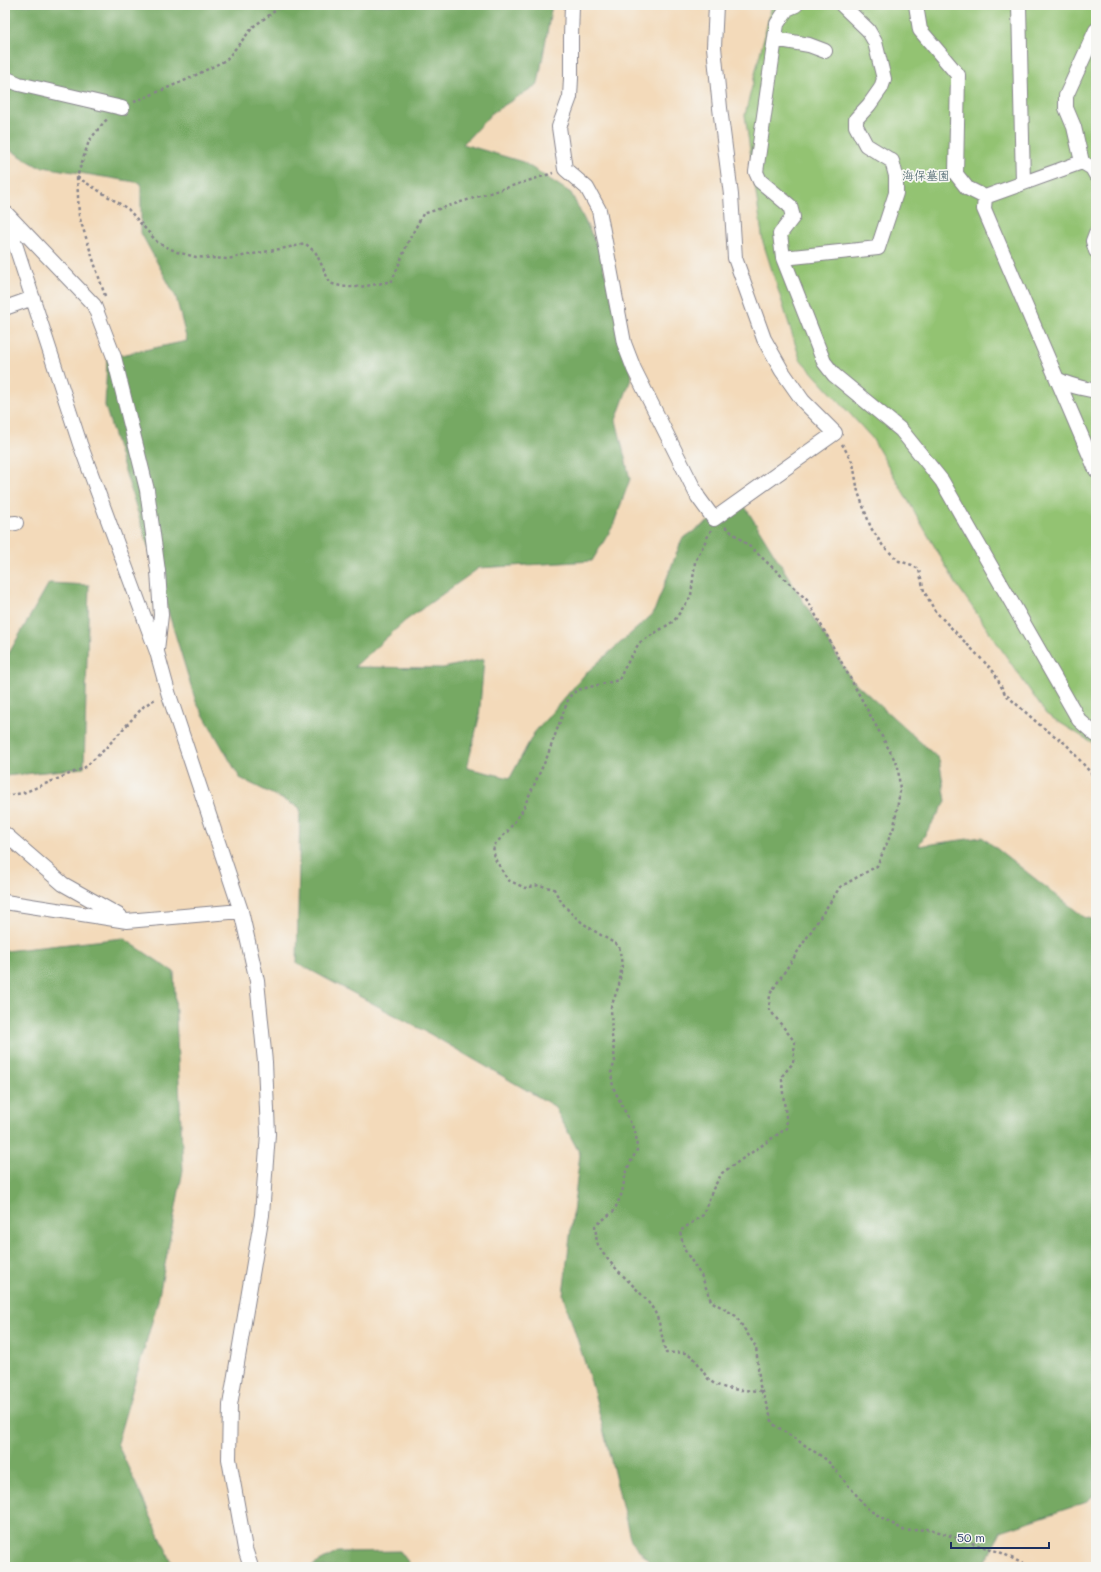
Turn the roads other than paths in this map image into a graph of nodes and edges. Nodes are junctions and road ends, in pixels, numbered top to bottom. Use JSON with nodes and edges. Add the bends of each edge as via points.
{"nodes":[{"id":1,"x":572,"y":5,"type":"edge"},
{"id":2,"x":716,"y":5,"type":"edge"},
{"id":3,"x":796,"y":5,"type":"edge"},
{"id":4,"x":842,"y":5,"type":"edge"},
{"id":5,"x":916,"y":5,"type":"edge"},
{"id":6,"x":1019,"y":5,"type":"edge"},
{"id":7,"x":1096,"y":30,"type":"edge"},
{"id":8,"x":775,"y":39,"type":"junction"},
{"id":9,"x":825,"y":51,"type":"dead end"},
{"id":10,"x":5,"y":78,"type":"edge"},
{"id":11,"x":122,"y":108,"type":"road end"},
{"id":12,"x":1082,"y":162,"type":"junction"},
{"id":13,"x":1096,"y":175,"type":"edge"},
{"id":14,"x":1023,"y":183,"type":"junction"},
{"id":15,"x":985,"y":197,"type":"junction"},
{"id":16,"x":5,"y":212,"type":"edge"},
{"id":17,"x":1096,"y":233,"type":"edge"},
{"id":18,"x":1096,"y":251,"type":"edge"},
{"id":19,"x":783,"y":258,"type":"junction"},
{"id":20,"x":33,"y":298,"type":"junction"},
{"id":21,"x":5,"y":308,"type":"edge"},
{"id":22,"x":1057,"y":378,"type":"junction"},
{"id":23,"x":1096,"y":390,"type":"edge"},
{"id":24,"x":1096,"y":470,"type":"edge"},
{"id":25,"x":157,"y":652,"type":"junction"},
{"id":26,"x":1096,"y":735,"type":"edge"},
{"id":27,"x":5,"y":834,"type":"edge"},
{"id":28,"x":5,"y":902,"type":"edge"},
{"id":29,"x":242,"y":911,"type":"junction"},
{"id":30,"x":127,"y":921,"type":"junction"},
{"id":31,"x":251,"y":1567,"type":"edge"}],
"edges":[{"from":1,"to":2,"type":"street","via":[[570,97],[559,127],[565,169],[587,188],[599,210],[624,343],[698,497],[714,519],[835,433],[803,401],[782,371],[764,339],[735,258],[731,195],[714,47]]},
{"from":3,"to":8,"type":"street","via":[[787,9],[777,24]]},
{"from":4,"to":19,"type":"street","via":[[868,30],[875,42],[884,79],[881,88],[856,119],[856,126],[866,145],[892,161],[896,176],[896,193],[878,248]]},
{"from":5,"to":15,"type":"street","via":[[920,30],[958,75],[956,174],[967,188]]},
{"from":6,"to":14,"type":"street"},
{"from":7,"to":12,"type":"street","via":[[1066,96],[1066,108],[1074,127]]},
{"from":8,"to":9,"type":"street","via":[[809,45]]},
{"from":8,"to":19,"type":"street","via":[[756,172],[760,181],[790,206],[793,217],[780,234]]},
{"from":10,"to":11,"type":"street","via":[[19,84]]},
{"from":12,"to":13,"type":"street","via":[[1092,168]]},
{"from":12,"to":14,"type":"street"},
{"from":14,"to":15,"type":"street"},
{"from":15,"to":22,"type":"street","via":[[984,209]]},
{"from":16,"to":20,"type":"street"},
{"from":16,"to":25,"type":"street","via":[[94,305],[114,357],[147,490],[161,616]]},
{"from":17,"to":18,"type":"street","via":[[1093,241]]},
{"from":19,"to":26,"type":"street","via":[[824,362],[834,375],[901,430],[942,481],[1079,720]]},
{"from":20,"to":21,"type":"street"},
{"from":20,"to":25,"type":"street","via":[[80,444]]},
{"from":22,"to":23,"type":"street","via":[[1079,388]]},
{"from":22,"to":24,"type":"street"},
{"from":25,"to":29,"type":"street","via":[[168,692]]},
{"from":27,"to":30,"type":"street","via":[[63,884]]},
{"from":28,"to":30,"type":"street"},
{"from":29,"to":30,"type":"street"},
{"from":29,"to":31,"type":"street","via":[[257,981],[265,1062],[268,1134],[262,1215],[230,1405],[229,1459],[245,1549]]}]}
